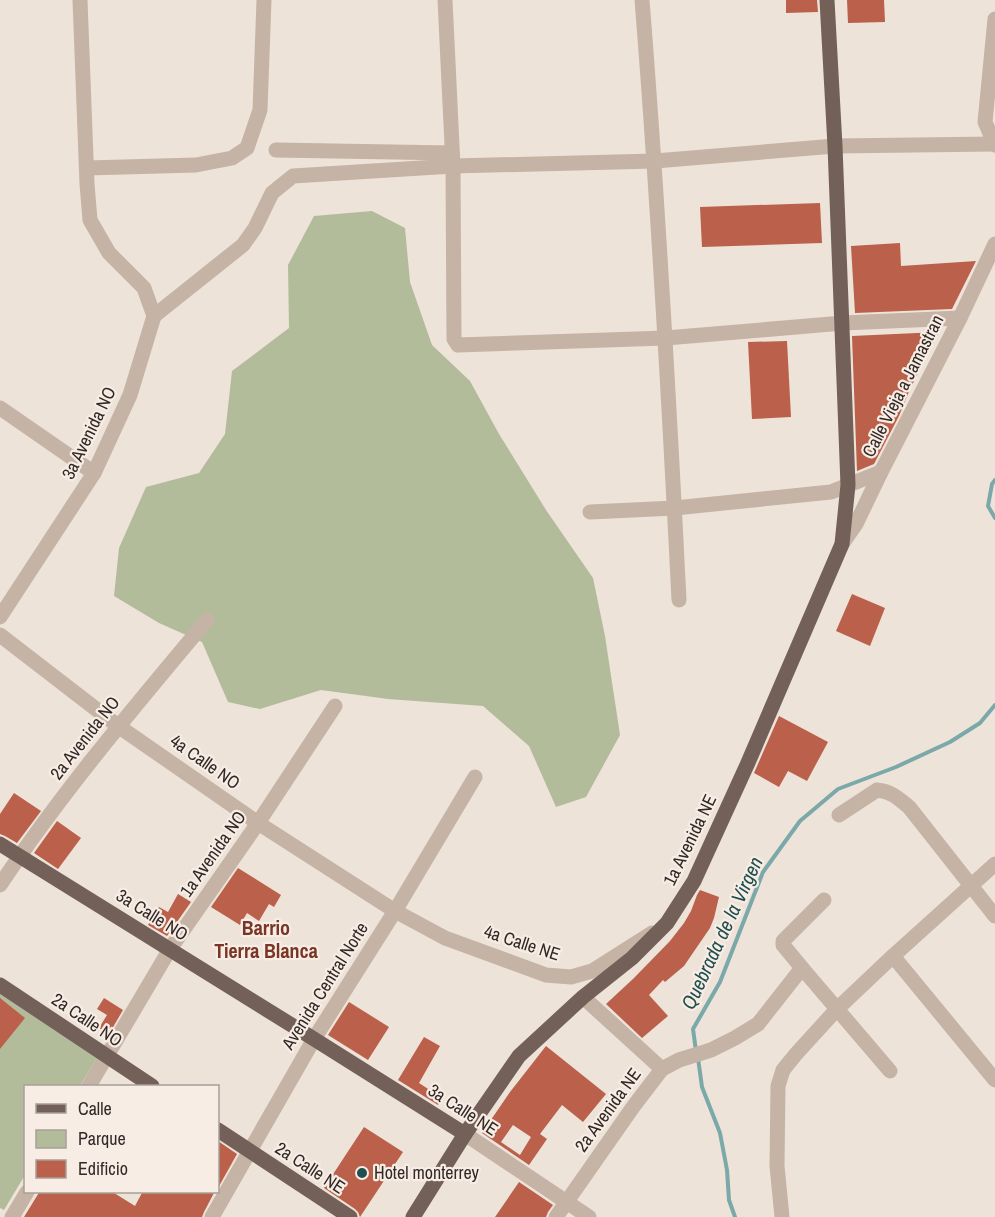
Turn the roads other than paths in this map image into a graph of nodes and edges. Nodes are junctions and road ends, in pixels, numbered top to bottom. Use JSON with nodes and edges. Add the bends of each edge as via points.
{"nodes":[{"id":1,"x":80,"y":0,"type":"edge"},
{"id":2,"x":264,"y":0,"type":"edge"},
{"id":3,"x":445,"y":0,"type":"edge"},
{"id":4,"x":642,"y":0,"type":"edge"},
{"id":5,"x":827,"y":0,"type":"edge"},
{"id":6,"x":995,"y":19,"type":"edge"},
{"id":7,"x":994,"y":145,"type":"edge"},
{"id":8,"x":836,"y":146,"type":"junction"},
{"id":9,"x":276,"y":150,"type":"dead end"},
{"id":10,"x":453,"y":160,"type":"junction"},
{"id":11,"x":655,"y":161,"type":"junction"},
{"id":12,"x":87,"y":168,"type":"junction"},
{"id":13,"x":995,"y":244,"type":"edge"},
{"id":14,"x":154,"y":316,"type":"junction"},
{"id":15,"x":960,"y":318,"type":"junction"},
{"id":16,"x":843,"y":323,"type":"junction"},
{"id":17,"x":666,"y":338,"type":"junction"},
{"id":18,"x":0,"y":408,"type":"edge"},
{"id":19,"x":881,"y":472,"type":"junction"},
{"id":20,"x":94,"y":473,"type":"junction"},
{"id":21,"x":848,"y":485,"type":"junction"},
{"id":22,"x":675,"y":508,"type":"junction"},
{"id":23,"x":590,"y":512,"type":"dead end"},
{"id":24,"x":842,"y":544,"type":"junction"},
{"id":25,"x":679,"y":600,"type":"dead end"},
{"id":26,"x":0,"y":617,"type":"edge"},
{"id":27,"x":207,"y":620,"type":"dead end"},
{"id":28,"x":0,"y":635,"type":"edge"},
{"id":29,"x":335,"y":706,"type":"dead end"},
{"id":30,"x":118,"y":726,"type":"junction"},
{"id":31,"x":475,"y":777,"type":"dead end"},
{"id":32,"x":839,"y":815,"type":"dead end"},
{"id":33,"x":258,"y":823,"type":"junction"},
{"id":34,"x":0,"y":844,"type":"edge"},
{"id":35,"x":19,"y":856,"type":"junction"},
{"id":36,"x":995,"y":864,"type":"edge"},
{"id":37,"x":0,"y":885,"type":"edge"},
{"id":38,"x":970,"y":886,"type":"junction"},
{"id":39,"x":824,"y":900,"type":"dead end"},
{"id":40,"x":395,"y":911,"type":"junction"},
{"id":41,"x":995,"y":916,"type":"edge"},
{"id":42,"x":668,"y":923,"type":"junction"},
{"id":43,"x":170,"y":949,"type":"junction"},
{"id":44,"x":893,"y":956,"type":"junction"},
{"id":45,"x":802,"y":968,"type":"junction"},
{"id":46,"x":0,"y":985,"type":"edge"},
{"id":47,"x":583,"y":998,"type":"junction"},
{"id":48,"x":837,"y":1009,"type":"junction"},
{"id":49,"x":314,"y":1039,"type":"junction"},
{"id":50,"x":106,"y":1056,"type":"junction"},
{"id":51,"x":662,"y":1069,"type":"junction"},
{"id":52,"x":890,"y":1071,"type":"dead end"},
{"id":53,"x":995,"y":1080,"type":"edge"},
{"id":54,"x":90,"y":1085,"type":"edge"},
{"id":55,"x":150,"y":1085,"type":"edge"},
{"id":56,"x":219,"y":1131,"type":"edge"},
{"id":57,"x":465,"y":1134,"type":"junction"},
{"id":58,"x":250,"y":1151,"type":"junction"},
{"id":59,"x":26,"y":1193,"type":"edge"},
{"id":60,"x":567,"y":1202,"type":"junction"},
{"id":61,"x":12,"y":1217,"type":"edge"},
{"id":62,"x":212,"y":1217,"type":"edge"},
{"id":63,"x":350,"y":1217,"type":"edge"},
{"id":64,"x":413,"y":1217,"type":"edge"},
{"id":65,"x":556,"y":1217,"type":"edge"},
{"id":66,"x":589,"y":1217,"type":"edge"},
{"id":67,"x":782,"y":1217,"type":"edge"}],
"edges":[{"from":1,"to":12,"type":"street"},
{"from":2,"to":12,"type":"street","via":[[260,111],[246,148],[231,158],[196,165]]},
{"from":3,"to":10,"type":"street"},
{"from":4,"to":11,"type":"street"},
{"from":5,"to":8,"type":"main road","name":"1a Avenida NE"},
{"from":6,"to":7,"type":"street","via":[[985,122]]},
{"from":7,"to":8,"type":"street"},
{"from":8,"to":11,"type":"street"},
{"from":8,"to":16,"type":"main road","name":"1a Avenida NE"},
{"from":9,"to":10,"type":"street"},
{"from":10,"to":11,"type":"street"},
{"from":10,"to":14,"type":"street","via":[[293,176],[272,193],[243,246]]},
{"from":10,"to":17,"type":"street","via":[[454,339],[458,345]]},
{"from":11,"to":17,"type":"street"},
{"from":12,"to":14,"type":"street","via":[[90,220],[109,253],[144,288]]},
{"from":13,"to":15,"type":"street","name":"Calle Vieja a Jamastran"},
{"from":14,"to":20,"type":"street","name":"3a Avenida NO","via":[[130,395]]},
{"from":15,"to":16,"type":"street"},
{"from":15,"to":19,"type":"street","name":"Calle Vieja a Jamastran"},
{"from":16,"to":17,"type":"street"},
{"from":16,"to":21,"type":"main road","name":"1a Avenida NE"},
{"from":17,"to":22,"type":"street"},
{"from":18,"to":20,"type":"street"},
{"from":19,"to":21,"type":"street"},
{"from":19,"to":24,"type":"street","name":"Calle Vieja a Jamastran"},
{"from":20,"to":26,"type":"street","name":"3a Avenida NO"},
{"from":21,"to":22,"type":"street","via":[[831,492]]},
{"from":21,"to":24,"type":"main road","name":"1a Avenida NE"},
{"from":22,"to":23,"type":"street"},
{"from":22,"to":25,"type":"street"},
{"from":24,"to":42,"type":"main road","name":"1a Avenida NE","via":[[694,881]]},
{"from":27,"to":30,"type":"street","name":"2a Avenida NO"},
{"from":28,"to":30,"type":"street","name":"4a Calle NO"},
{"from":29,"to":33,"type":"street","name":"1a Avenida NO"},
{"from":30,"to":33,"type":"street","name":"4a Calle NO"},
{"from":30,"to":35,"type":"street","name":"2a Avenida NO"},
{"from":31,"to":40,"type":"street","name":"Avenida Central Norte"},
{"from":32,"to":38,"type":"street","via":[[877,790],[893,794],[909,807]]},
{"from":33,"to":40,"type":"street","name":"4a Calle NO"},
{"from":33,"to":43,"type":"street","name":"1a Avenida NO"},
{"from":34,"to":35,"type":"main road","name":"3a Calle NO"},
{"from":35,"to":37,"type":"street","name":"2a Avenida NO"},
{"from":35,"to":43,"type":"main road","name":"3a Calle NO"},
{"from":36,"to":38,"type":"street"},
{"from":38,"to":41,"type":"street"},
{"from":38,"to":44,"type":"street"},
{"from":39,"to":45,"type":"street","via":[[783,941]]},
{"from":40,"to":42,"type":"street","name":"4a Calle NE","via":[[446,938],[546,975],[571,977],[592,971]]},
{"from":40,"to":49,"type":"street","name":"Avenida Central Norte"},
{"from":42,"to":47,"type":"main road","name":"1a Avenida NE"},
{"from":43,"to":49,"type":"main road","name":"3a Calle NO"},
{"from":43,"to":50,"type":"street","name":"1a Avenida NO"},
{"from":44,"to":48,"type":"street"},
{"from":44,"to":53,"type":"street"},
{"from":45,"to":48,"type":"street"},
{"from":45,"to":51,"type":"street","name":"2a Avenida NE","via":[[758,1024],[711,1050]]},
{"from":46,"to":50,"type":"main road","name":"2a Calle NO"},
{"from":47,"to":51,"type":"street"},
{"from":47,"to":57,"type":"main road","name":"1a Avenida NE","via":[[519,1056]]},
{"from":48,"to":52,"type":"street"},
{"from":48,"to":67,"type":"street","via":[[783,1070],[778,1086],[777,1166]]},
{"from":49,"to":57,"type":"main road","name":"3a Calle NE"},
{"from":49,"to":58,"type":"street","name":"Avenida Central Norte"},
{"from":50,"to":54,"type":"street","name":"1a Avenida NO"},
{"from":50,"to":55,"type":"main road","name":"2a Calle NO"},
{"from":51,"to":60,"type":"street","name":"2a Avenida NE"},
{"from":56,"to":58,"type":"main road"},
{"from":57,"to":60,"type":"street","name":"3a Calle NE"},
{"from":57,"to":64,"type":"main road","name":"1a Avenida NE"},
{"from":58,"to":62,"type":"street","name":"Avenida Central Norte"},
{"from":58,"to":63,"type":"main road","name":"2a Calle NE"},
{"from":59,"to":61,"type":"street"},
{"from":60,"to":65,"type":"street","name":"2a Avenida NE"},
{"from":60,"to":66,"type":"street","name":"3a Calle NE"}]}
